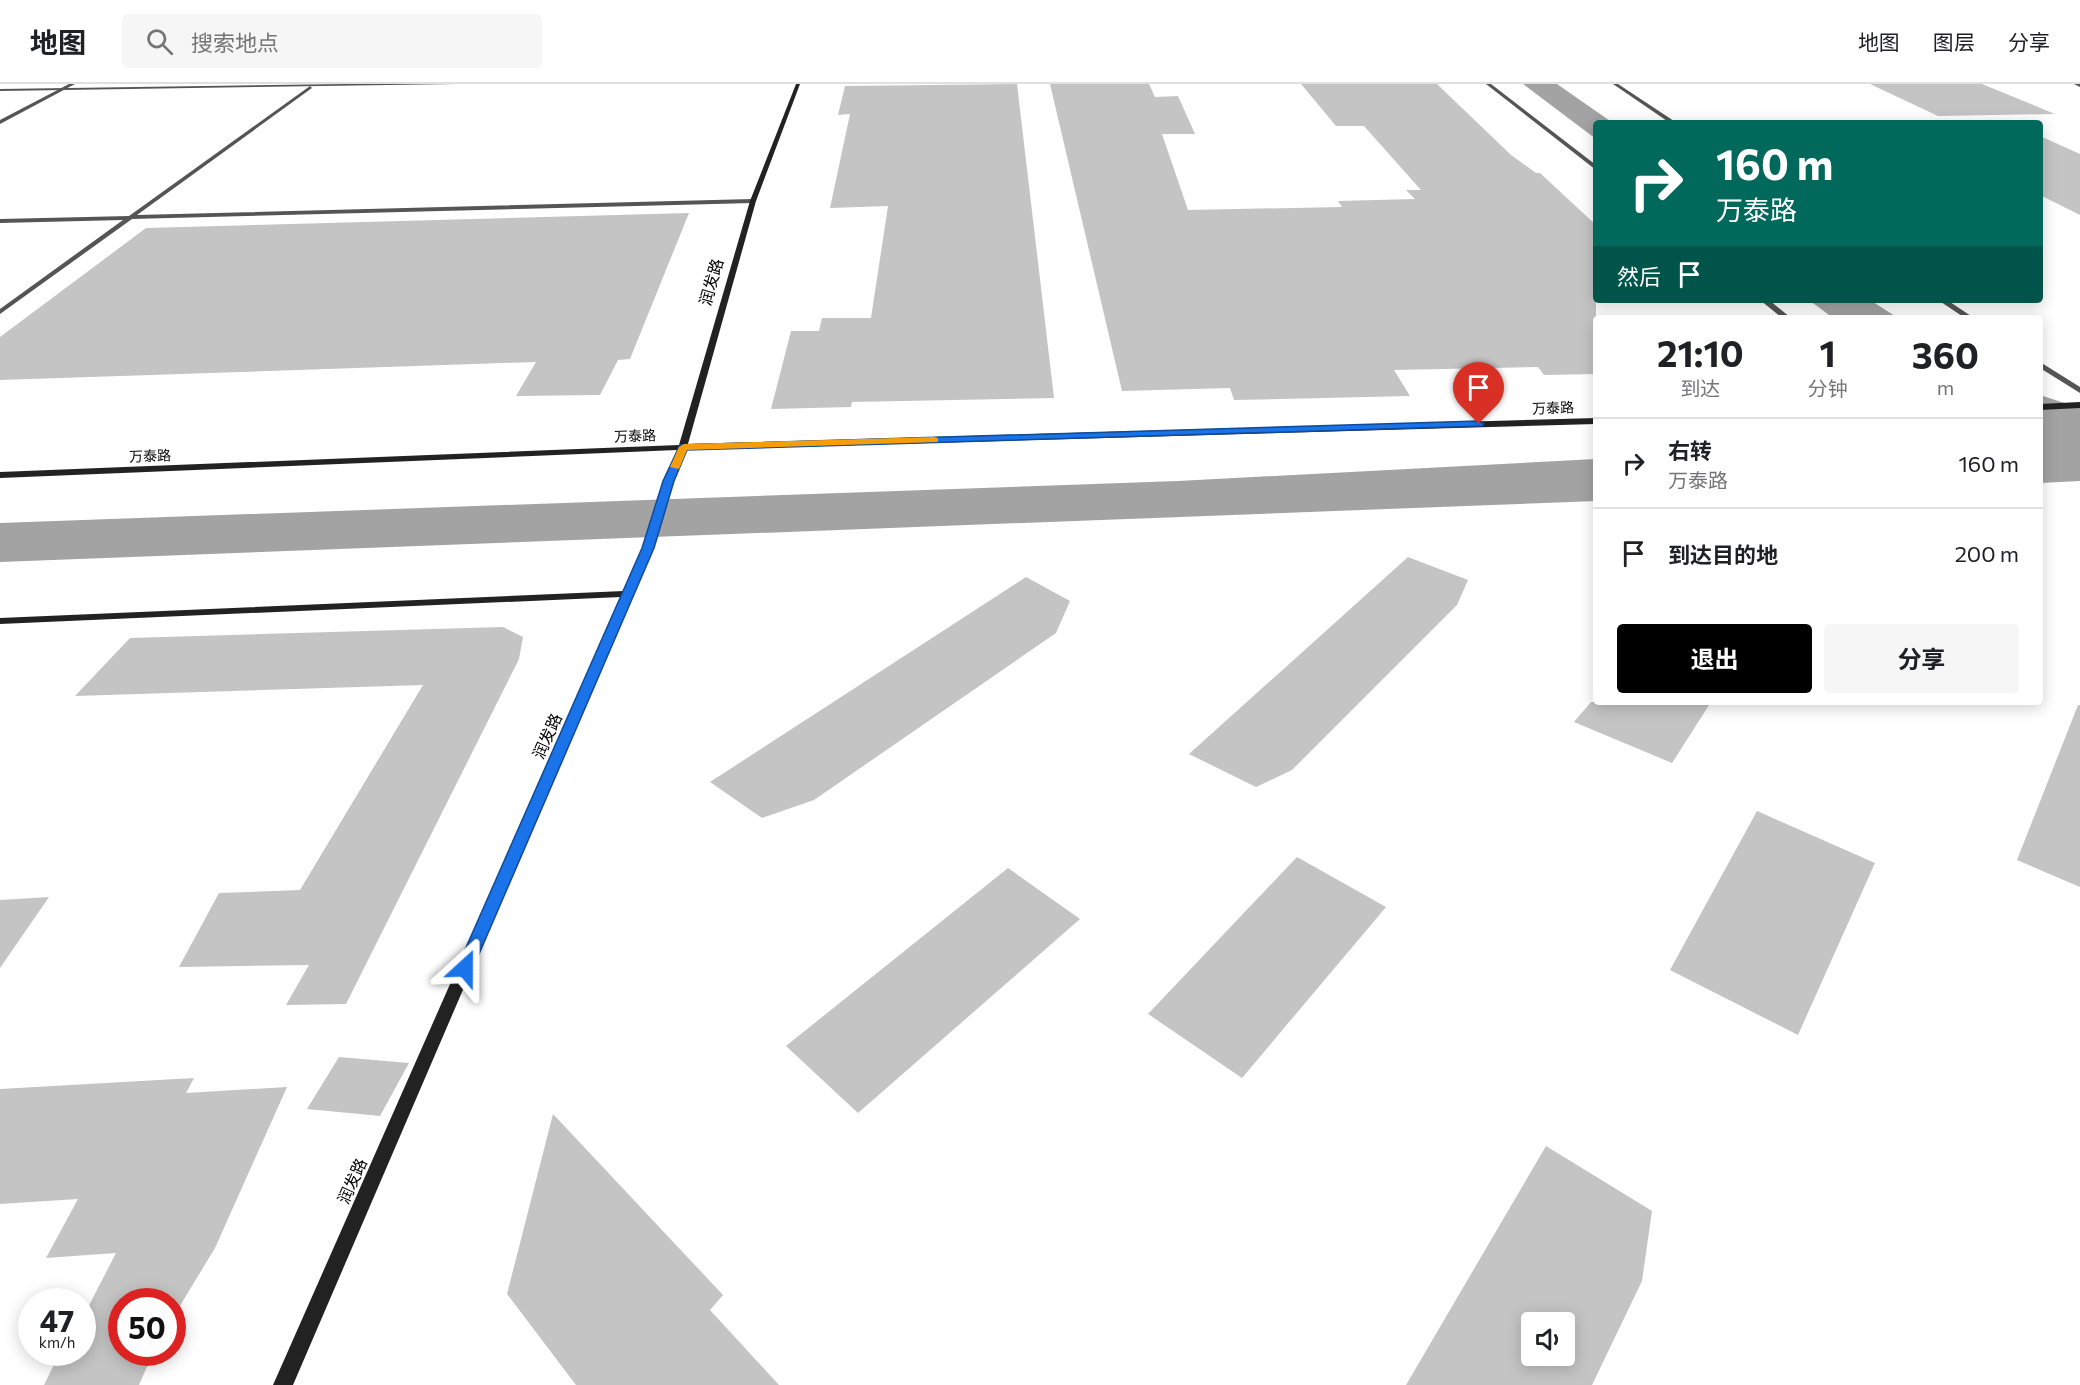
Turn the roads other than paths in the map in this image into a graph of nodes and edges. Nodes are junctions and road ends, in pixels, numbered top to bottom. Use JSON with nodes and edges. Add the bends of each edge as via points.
{"nodes":[{"id":1,"x":73,"y":84,"type":"edge"},
{"id":2,"x":454,"y":84,"type":"edge"},
{"id":3,"x":798,"y":84,"type":"edge"},
{"id":4,"x":1488,"y":84,"type":"edge"},
{"id":5,"x":1615,"y":84,"type":"edge"},
{"id":6,"x":310,"y":87,"type":"junction"},
{"id":7,"x":0,"y":90,"type":"edge"},
{"id":8,"x":62,"y":90,"type":"junction"},
{"id":9,"x":1669,"y":120,"type":"edge"},
{"id":10,"x":0,"y":122,"type":"edge"},
{"id":11,"x":1593,"y":166,"type":"edge"},
{"id":12,"x":753,"y":201,"type":"junction"},
{"id":13,"x":132,"y":217,"type":"junction"},
{"id":14,"x":0,"y":221,"type":"edge"},
{"id":15,"x":1768,"y":303,"type":"edge"},
{"id":16,"x":1947,"y":303,"type":"edge"},
{"id":17,"x":0,"y":312,"type":"edge"},
{"id":18,"x":1783,"y":315,"type":"edge"},
{"id":19,"x":1965,"y":315,"type":"edge"},
{"id":20,"x":2043,"y":366,"type":"edge"},
{"id":21,"x":2080,"y":391,"type":"edge"},
{"id":22,"x":2080,"y":405,"type":"edge"},
{"id":23,"x":2043,"y":407,"type":"edge"},
{"id":24,"x":1593,"y":421,"type":"edge"},
{"id":25,"x":684,"y":447,"type":"junction"},
{"id":26,"x":0,"y":475,"type":"edge"},
{"id":27,"x":628,"y":594,"type":"junction"},
{"id":28,"x":0,"y":621,"type":"edge"},
{"id":29,"x":283,"y":1385,"type":"edge"}],
"edges":[{"from":1,"to":8,"type":"street"},
{"from":2,"to":6,"type":"street"},
{"from":3,"to":12,"type":"main road","name":"润发路"},
{"from":4,"to":11,"type":"street"},
{"from":5,"to":9,"type":"street"},
{"from":6,"to":8,"type":"street"},
{"from":6,"to":13,"type":"street"},
{"from":7,"to":8,"type":"street"},
{"from":8,"to":10,"type":"street"},
{"from":12,"to":13,"type":"street"},
{"from":12,"to":25,"type":"main road","name":"润发路"},
{"from":13,"to":14,"type":"street"},
{"from":13,"to":17,"type":"street"},
{"from":15,"to":18,"type":"street"},
{"from":16,"to":19,"type":"street"},
{"from":20,"to":21,"type":"street"},
{"from":22,"to":23,"type":"main road"},
{"from":24,"to":25,"type":"main road","name":"万泰路"},
{"from":25,"to":26,"type":"main road","name":"万泰路"},
{"from":25,"to":27,"type":"main road","name":"润发路"},
{"from":27,"to":28,"type":"main road"},
{"from":27,"to":29,"type":"main road","name":"润发路"}]}
